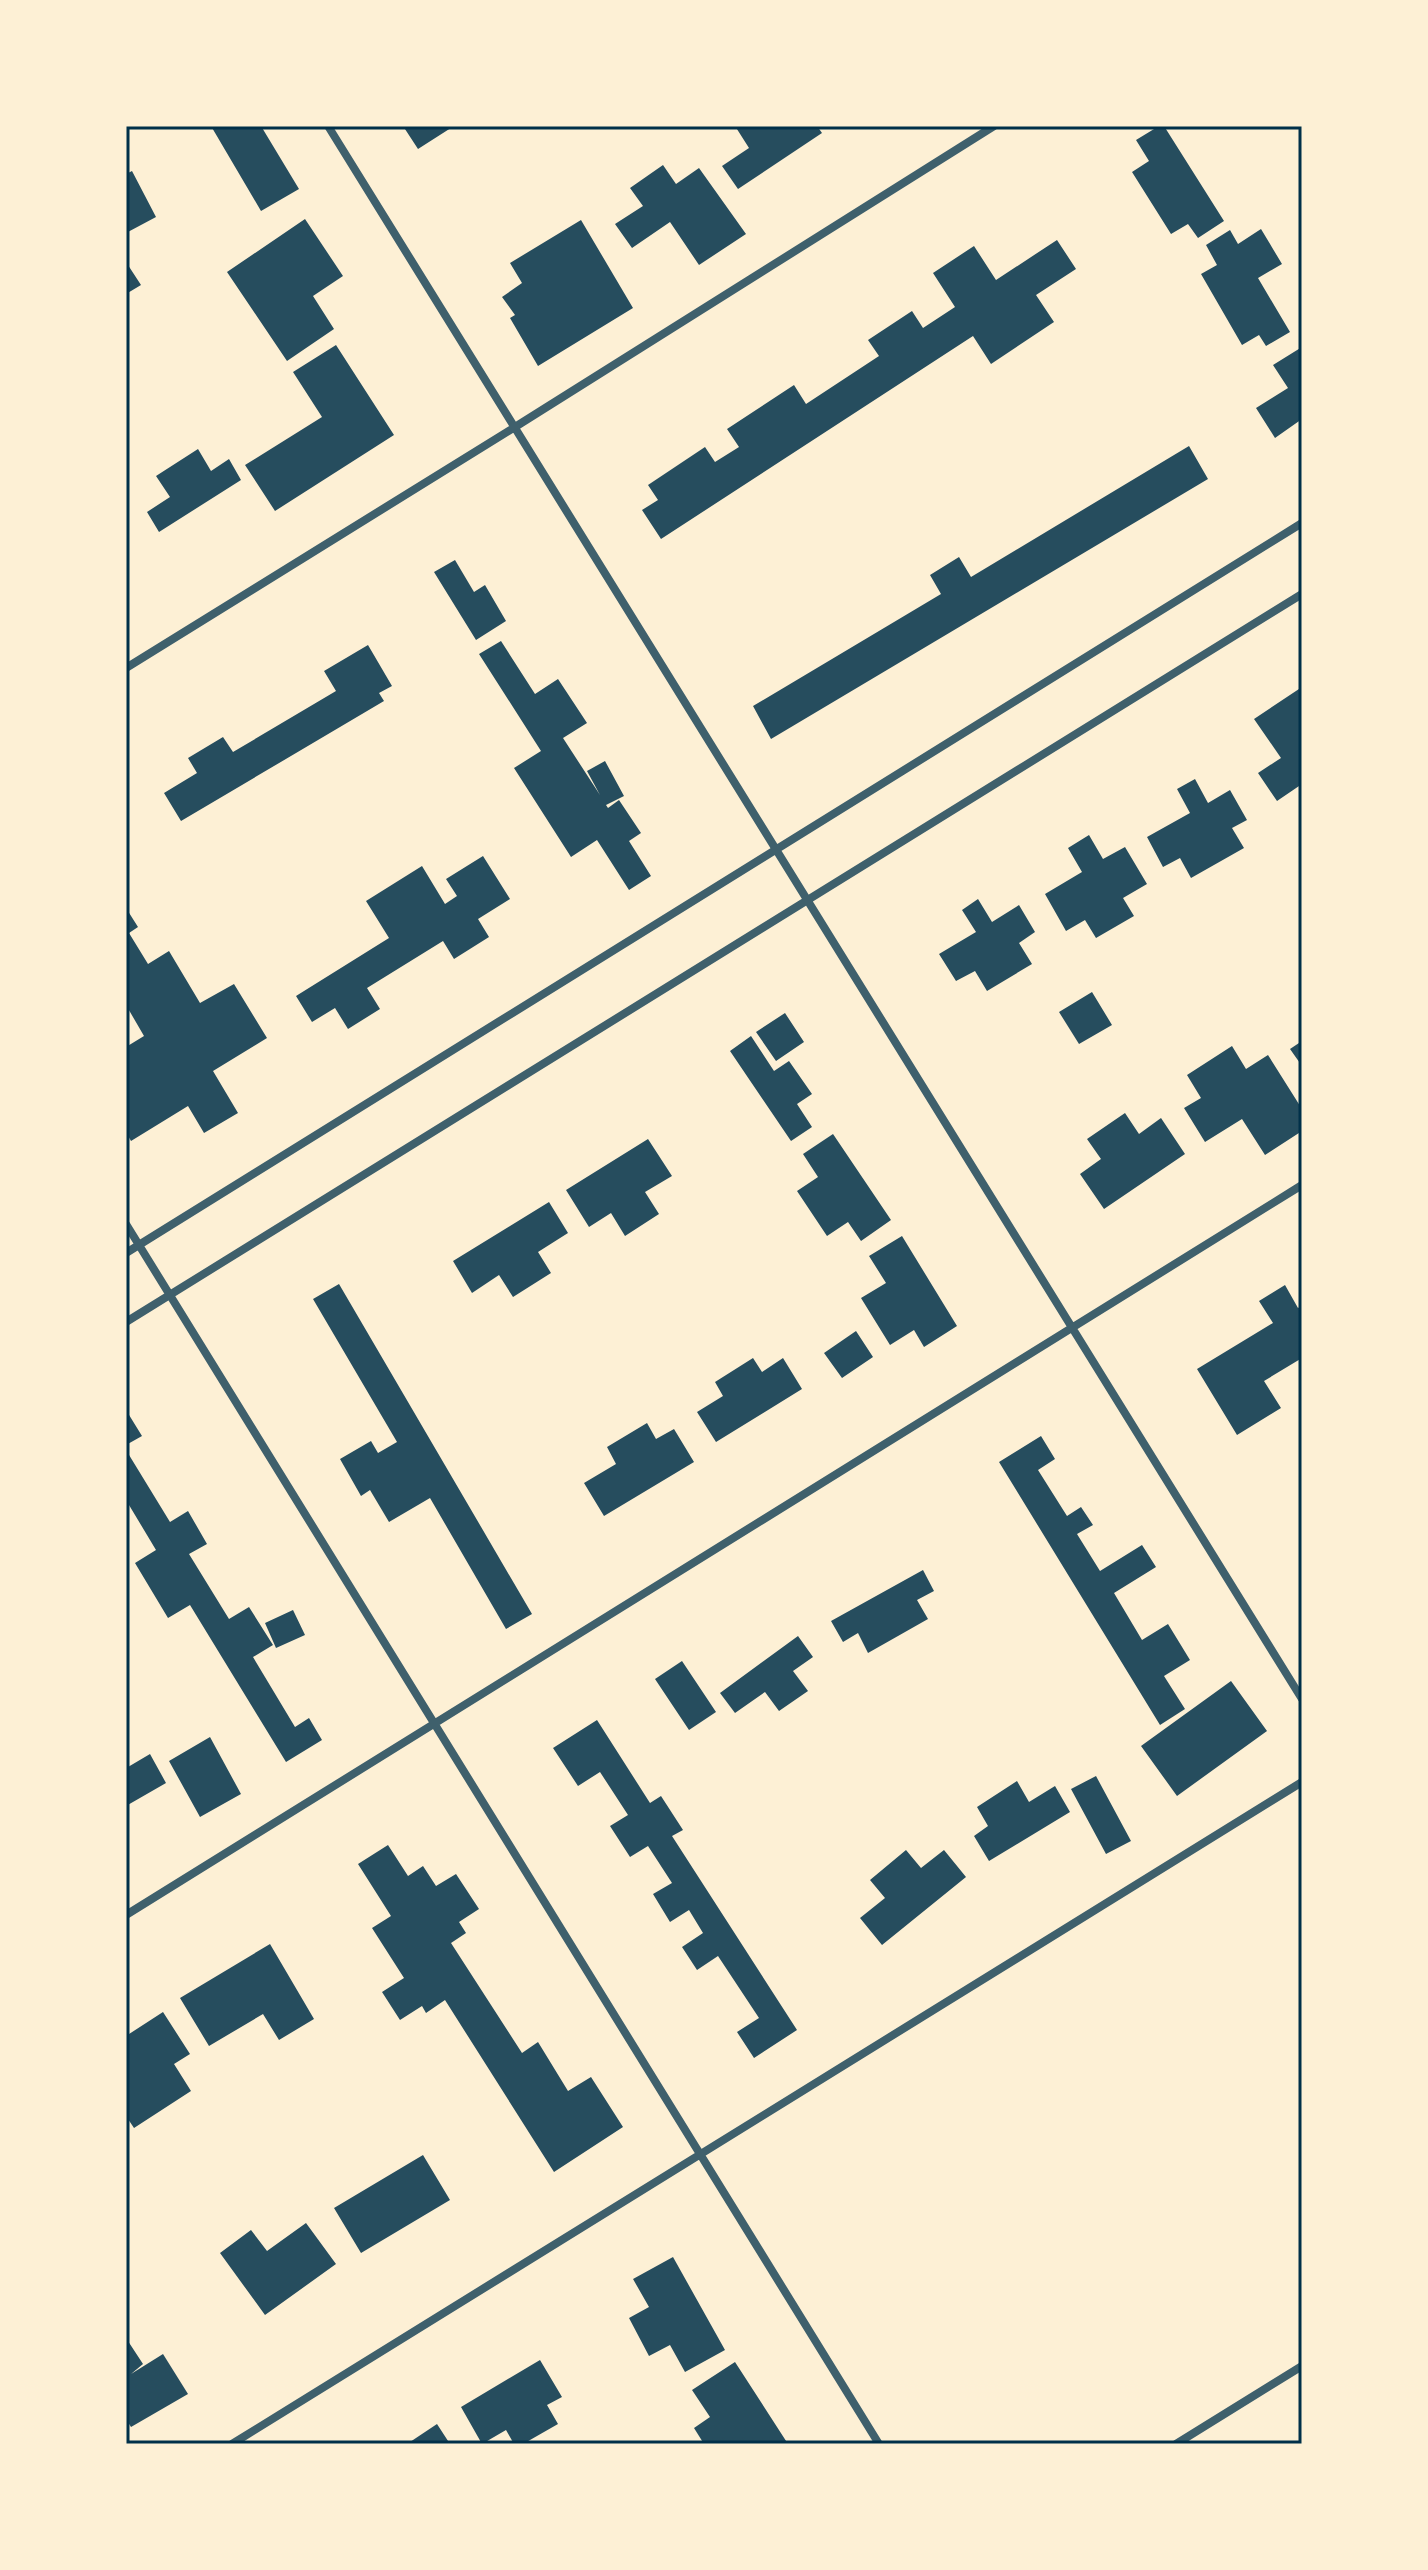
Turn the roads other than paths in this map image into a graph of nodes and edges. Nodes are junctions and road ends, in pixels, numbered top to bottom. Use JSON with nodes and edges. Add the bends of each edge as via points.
{"nodes":[{"id":1,"x":328,"y":126,"type":"edge"},
{"id":2,"x":994,"y":126,"type":"edge"},
{"id":3,"x":515,"y":427,"type":"junction"},
{"id":4,"x":1302,"y":523,"type":"edge"},
{"id":5,"x":1302,"y":594,"type":"edge"},
{"id":6,"x":126,"y":668,"type":"edge"},
{"id":7,"x":775,"y":850,"type":"junction"},
{"id":8,"x":807,"y":901,"type":"junction"},
{"id":9,"x":1302,"y":1185,"type":"edge"},
{"id":10,"x":126,"y":1224,"type":"edge"},
{"id":11,"x":139,"y":1245,"type":"junction"},
{"id":12,"x":126,"y":1253,"type":"edge"},
{"id":13,"x":170,"y":1295,"type":"junction"},
{"id":14,"x":126,"y":1322,"type":"edge"},
{"id":15,"x":1072,"y":1327,"type":"junction"},
{"id":16,"x":1302,"y":1699,"type":"edge"},
{"id":17,"x":433,"y":1723,"type":"junction"},
{"id":18,"x":1302,"y":1782,"type":"edge"},
{"id":19,"x":126,"y":1915,"type":"edge"},
{"id":20,"x":699,"y":2154,"type":"junction"},
{"id":21,"x":1302,"y":2366,"type":"edge"},
{"id":22,"x":232,"y":2444,"type":"edge"},
{"id":23,"x":879,"y":2444,"type":"edge"},
{"id":24,"x":1176,"y":2444,"type":"edge"}],
"edges":[{"from":1,"to":3,"type":"street"},
{"from":2,"to":3,"type":"street"},
{"from":3,"to":6,"type":"street"},
{"from":3,"to":7,"type":"street"},
{"from":4,"to":7,"type":"street"},
{"from":5,"to":8,"type":"street"},
{"from":7,"to":8,"type":"street"},
{"from":7,"to":11,"type":"street"},
{"from":8,"to":13,"type":"street"},
{"from":8,"to":15,"type":"street"},
{"from":9,"to":15,"type":"street"},
{"from":10,"to":11,"type":"street"},
{"from":11,"to":12,"type":"street"},
{"from":11,"to":13,"type":"street"},
{"from":13,"to":14,"type":"street"},
{"from":13,"to":17,"type":"street"},
{"from":15,"to":16,"type":"street"},
{"from":15,"to":17,"type":"street"},
{"from":17,"to":19,"type":"street"},
{"from":17,"to":20,"type":"street"},
{"from":18,"to":20,"type":"street"},
{"from":20,"to":22,"type":"street"},
{"from":20,"to":23,"type":"street"},
{"from":21,"to":24,"type":"street"}]}
